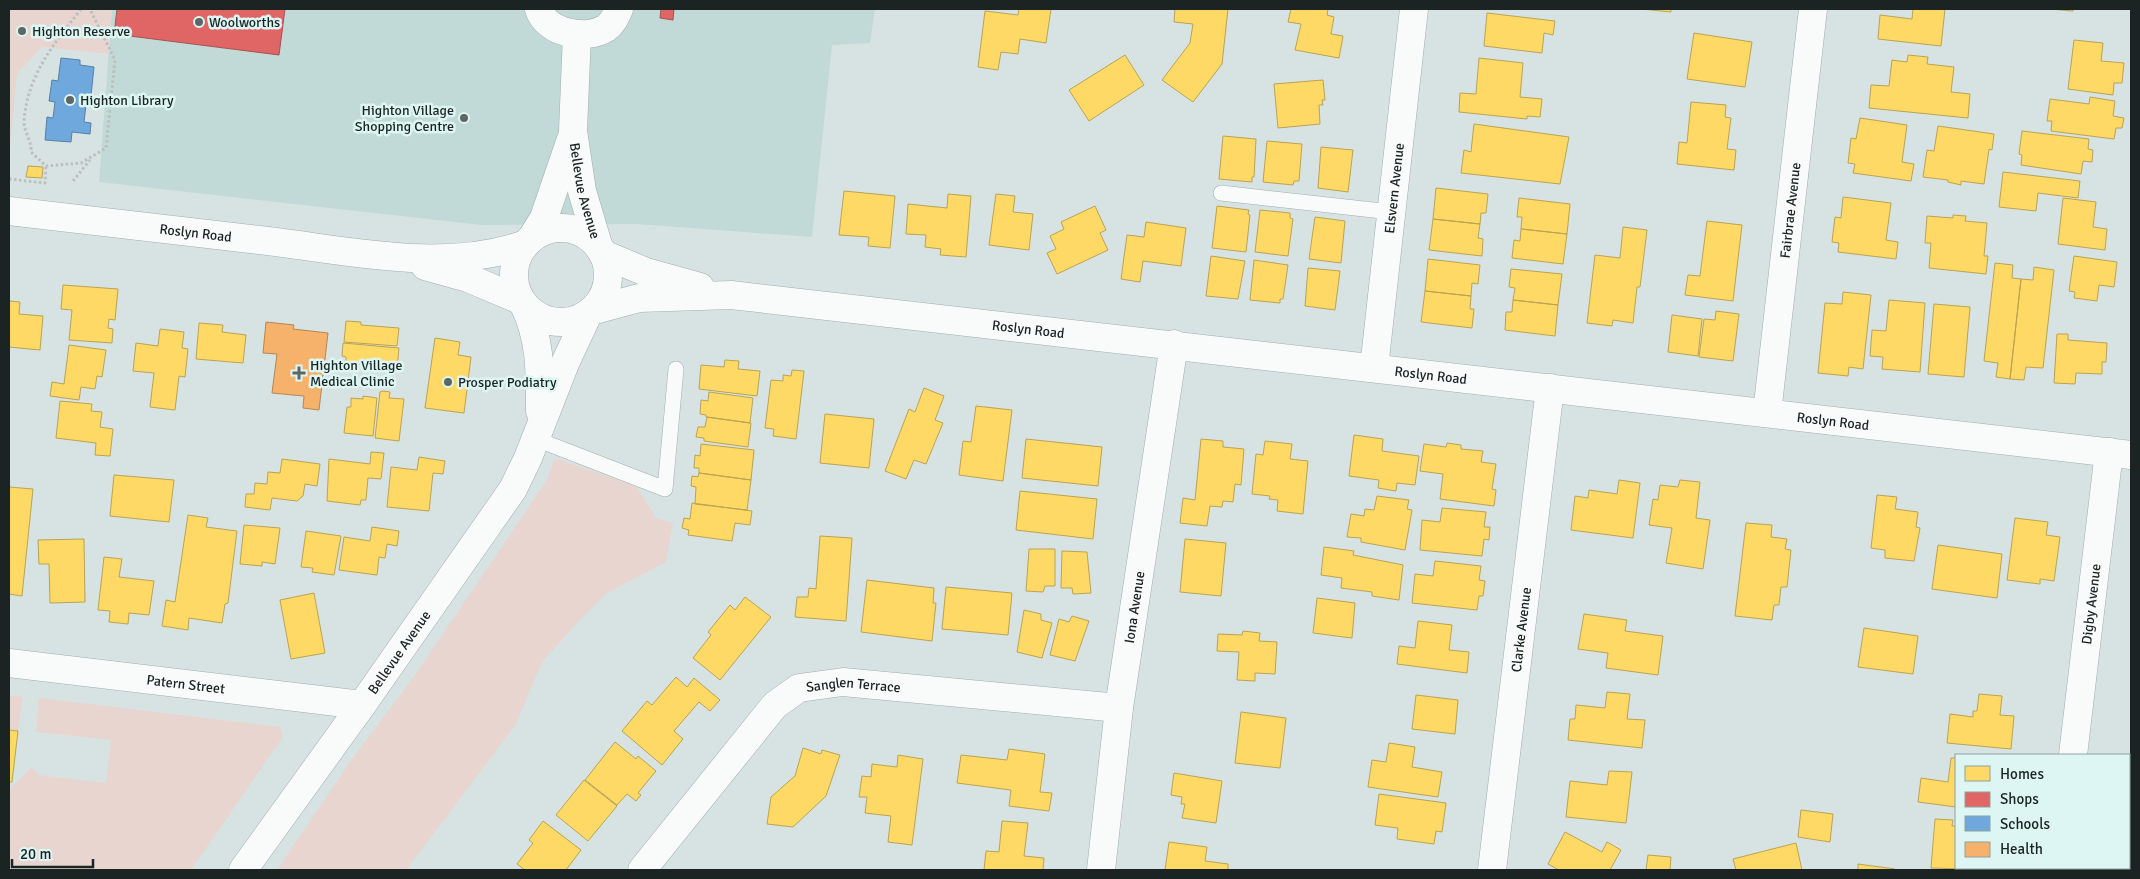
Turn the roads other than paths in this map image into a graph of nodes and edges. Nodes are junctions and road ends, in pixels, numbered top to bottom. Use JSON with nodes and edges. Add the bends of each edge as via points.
{"nodes":[{"id":1,"x":539,"y":9,"type":"edge"},
{"id":2,"x":619,"y":9,"type":"edge"},
{"id":3,"x":1414,"y":9,"type":"edge"},
{"id":4,"x":1813,"y":9,"type":"edge"},
{"id":5,"x":577,"y":34,"type":"junction"},
{"id":6,"x":573,"y":131,"type":"junction"},
{"id":7,"x":1221,"y":192,"type":"dead end"},
{"id":8,"x":9,"y":211,"type":"edge"},
{"id":9,"x":1391,"y":212,"type":"junction"},
{"id":10,"x":528,"y":241,"type":"junction"},
{"id":11,"x":601,"y":251,"type":"junction"},
{"id":12,"x":382,"y":254,"type":"junction"},
{"id":13,"x":730,"y":295,"type":"junction"},
{"id":14,"x":522,"y":303,"type":"junction"},
{"id":15,"x":590,"y":313,"type":"junction"},
{"id":16,"x":1174,"y":344,"type":"junction"},
{"id":17,"x":1374,"y":368,"type":"junction"},
{"id":18,"x":676,"y":369,"type":"dead end"},
{"id":19,"x":1550,"y":388,"type":"junction"},
{"id":20,"x":1767,"y":412,"type":"junction"},
{"id":21,"x":538,"y":433,"type":"junction"},
{"id":22,"x":2120,"y":454,"type":"edge"},
{"id":23,"x":9,"y":663,"type":"edge"},
{"id":24,"x":362,"y":705,"type":"junction"},
{"id":25,"x":1119,"y":708,"type":"junction"},
{"id":26,"x":2073,"y":754,"type":"edge"},
{"id":27,"x":243,"y":870,"type":"edge"},
{"id":28,"x":642,"y":870,"type":"edge"},
{"id":29,"x":1101,"y":870,"type":"edge"},
{"id":30,"x":1492,"y":870,"type":"edge"}],
"edges":[{"from":1,"to":5,"type":"street","via":[[544,19],[555,28]]},
{"from":2,"to":5,"type":"street","via":[[606,28]]},
{"from":3,"to":9,"type":"street","name":"Elsvern Avenue"},
{"from":4,"to":20,"type":"street","name":"Fairbrae Avenue"},
{"from":5,"to":6,"type":"street","name":"Bellevue Avenue"},
{"from":6,"to":10,"type":"street","name":"Bellevue Avenue","via":[[544,218]]},
{"from":6,"to":11,"type":"street","name":"Bellevue Avenue","via":[[582,191]]},
{"from":7,"to":9,"type":"lane"},
{"from":8,"to":12,"type":"street","name":"Roslyn Road"},
{"from":9,"to":17,"type":"street","name":"Elsvern Avenue"},
{"from":10,"to":11,"type":"street","name":"Roslyn Road","via":[[543,232],[564,228],[583,234]]},
{"from":10,"to":12,"type":"street","name":"Roslyn Road","via":[[496,252],[457,257]]},
{"from":10,"to":14,"type":"street","via":[[516,261],[513,274]]},
{"from":11,"to":13,"type":"street","name":"Roslyn Road","via":[[646,272]]},
{"from":11,"to":15,"type":"street","via":[[607,267],[606,288]]},
{"from":12,"to":14,"type":"street","name":"Roslyn Road","via":[[460,275]]},
{"from":13,"to":15,"type":"street","name":"Roslyn Road","via":[[639,298]]},
{"from":13,"to":16,"type":"street","name":"Roslyn Road"},
{"from":14,"to":15,"type":"street","name":"Roslyn Road","via":[[534,314],[553,322],[574,321]]},
{"from":14,"to":21,"type":"street","name":"Bellevue Avenue","via":[[534,326],[538,344]]},
{"from":15,"to":21,"type":"street","name":"Bellevue Avenue","via":[[563,367]]},
{"from":16,"to":17,"type":"street","name":"Roslyn Road"},
{"from":16,"to":25,"type":"street","name":"Iona Avenue"},
{"from":17,"to":19,"type":"street","name":"Roslyn Road"},
{"from":18,"to":21,"type":"lane","via":[[665,489]]},
{"from":19,"to":20,"type":"street","name":"Roslyn Road"},
{"from":19,"to":30,"type":"street","name":"Clarke Avenue"},
{"from":20,"to":22,"type":"street","name":"Roslyn Road"},
{"from":21,"to":24,"type":"street","name":"Bellevue Avenue","via":[[513,490]]},
{"from":22,"to":26,"type":"street","name":"Digby Avenue"},
{"from":23,"to":24,"type":"street","name":"Patern Street"},
{"from":24,"to":27,"type":"street","name":"Bellevue Avenue"},
{"from":25,"to":28,"type":"street","name":"Sanglen Terrace","via":[[843,682],[799,688],[775,705]]},
{"from":25,"to":29,"type":"street","name":"Iona Avenue"}]}
